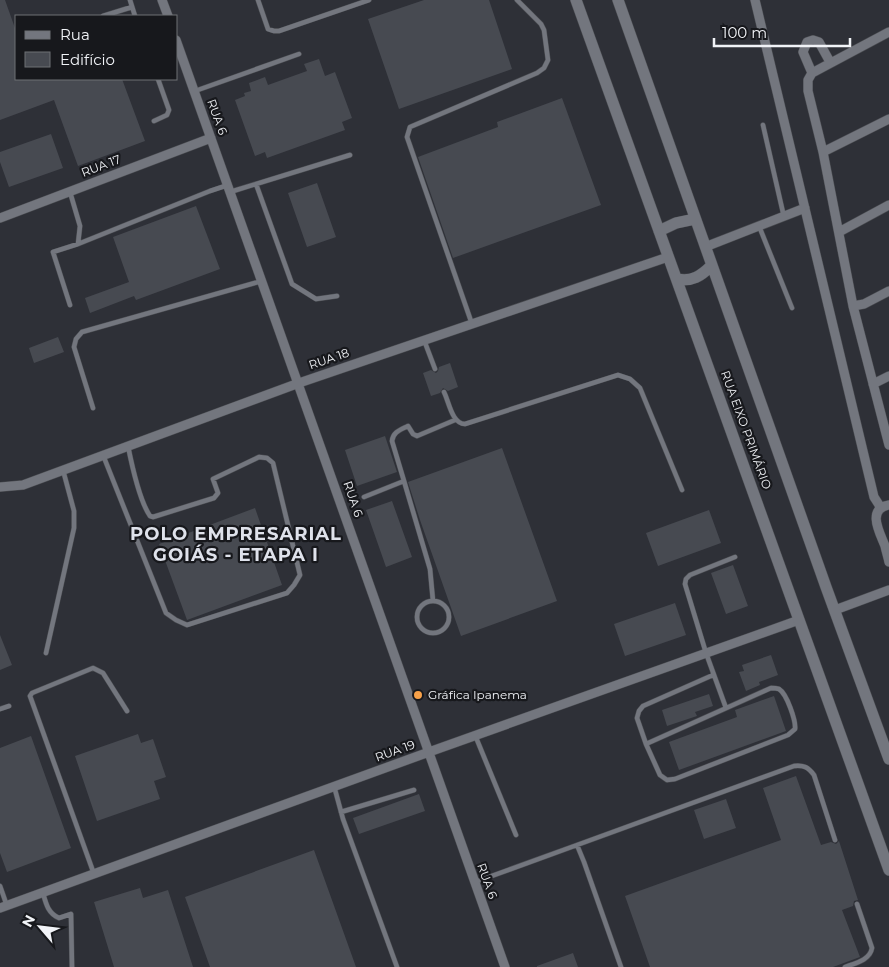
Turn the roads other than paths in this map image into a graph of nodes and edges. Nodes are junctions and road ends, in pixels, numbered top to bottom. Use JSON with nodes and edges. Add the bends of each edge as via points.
{"nodes":[{"id":1,"x":130,"y":0,"type":"edge"},
{"id":2,"x":162,"y":0,"type":"edge"},
{"id":3,"x":258,"y":0,"type":"edge"},
{"id":4,"x":369,"y":0,"type":"edge"},
{"id":5,"x":517,"y":0,"type":"edge"},
{"id":6,"x":576,"y":0,"type":"edge"},
{"id":7,"x":618,"y":0,"type":"edge"},
{"id":8,"x":755,"y":0,"type":"edge"},
{"id":9,"x":132,"y":7,"type":"junction"},
{"id":10,"x":106,"y":15,"type":"edge"},
{"id":11,"x":135,"y":15,"type":"edge"},
{"id":12,"x":168,"y":15,"type":"edge"},
{"id":13,"x":889,"y":32,"type":"edge"},
{"id":14,"x":178,"y":45,"type":"edge"},
{"id":15,"x":298,"y":54,"type":"dead end"},
{"id":16,"x":830,"y":62,"type":"junction"},
{"id":17,"x":812,"y":73,"type":"junction"},
{"id":18,"x":158,"y":80,"type":"edge"},
{"id":19,"x":195,"y":91,"type":"junction"},
{"id":20,"x":889,"y":119,"type":"edge"},
{"id":21,"x":154,"y":121,"type":"dead end"},
{"id":22,"x":763,"y":125,"type":"dead end"},
{"id":23,"x":211,"y":138,"type":"junction"},
{"id":24,"x":823,"y":152,"type":"junction"},
{"id":25,"x":350,"y":156,"type":"dead end"},
{"id":26,"x":256,"y":184,"type":"junction"},
{"id":27,"x":229,"y":189,"type":"junction"},
{"id":28,"x":70,"y":192,"type":"junction"},
{"id":29,"x":889,"y":205,"type":"edge"},
{"id":30,"x":805,"y":208,"type":"junction"},
{"id":31,"x":784,"y":217,"type":"junction"},
{"id":32,"x":0,"y":218,"type":"edge"},
{"id":33,"x":695,"y":219,"type":"junction"},
{"id":34,"x":759,"y":226,"type":"junction"},
{"id":35,"x":659,"y":231,"type":"junction"},
{"id":36,"x":839,"y":232,"type":"junction"},
{"id":37,"x":78,"y":244,"type":"junction"},
{"id":38,"x":705,"y":247,"type":"junction"},
{"id":39,"x":668,"y":258,"type":"junction"},
{"id":40,"x":711,"y":266,"type":"junction"},
{"id":41,"x":677,"y":279,"type":"junction"},
{"id":42,"x":262,"y":282,"type":"junction"},
{"id":43,"x":889,"y":291,"type":"edge"},
{"id":44,"x":337,"y":296,"type":"dead end"},
{"id":45,"x":70,"y":306,"type":"dead end"},
{"id":46,"x":853,"y":306,"type":"junction"},
{"id":47,"x":792,"y":308,"type":"dead end"},
{"id":48,"x":472,"y":324,"type":"junction"},
{"id":49,"x":424,"y":340,"type":"junction"},
{"id":50,"x":435,"y":368,"type":"dead end"},
{"id":51,"x":889,"y":376,"type":"edge"},
{"id":52,"x":299,"y":383,"type":"junction"},
{"id":53,"x":873,"y":384,"type":"junction"},
{"id":54,"x":444,"y":392,"type":"dead end"},
{"id":55,"x":93,"y":408,"type":"dead end"},
{"id":56,"x":455,"y":420,"type":"junction"},
{"id":57,"x":889,"y":445,"type":"edge"},
{"id":58,"x":128,"y":446,"type":"junction"},
{"id":59,"x":103,"y":455,"type":"junction"},
{"id":60,"x":63,"y":470,"type":"junction"},
{"id":61,"x":404,"y":481,"type":"junction"},
{"id":62,"x":0,"y":487,"type":"edge"},
{"id":63,"x":682,"y":490,"type":"dead end"},
{"id":64,"x":364,"y":497,"type":"dead end"},
{"id":65,"x":885,"y":507,"type":"edge"},
{"id":66,"x":886,"y":545,"type":"edge"},
{"id":67,"x":735,"y":557,"type":"dead end"},
{"id":68,"x":889,"y":562,"type":"edge"},
{"id":69,"x":889,"y":590,"type":"edge"},
{"id":70,"x":432,"y":601,"type":"junction"},
{"id":71,"x":835,"y":610,"type":"junction"},
{"id":72,"x":799,"y":620,"type":"junction"},
{"id":73,"x":46,"y":653,"type":"dead end"},
{"id":74,"x":706,"y":653,"type":"junction"},
{"id":75,"x":713,"y":676,"type":"junction"},
{"id":76,"x":9,"y":706,"type":"dead end"},
{"id":77,"x":726,"y":708,"type":"junction"},
{"id":78,"x":0,"y":709,"type":"edge"},
{"id":79,"x":126,"y":711,"type":"dead end"},
{"id":80,"x":475,"y":735,"type":"junction"},
{"id":81,"x":646,"y":744,"type":"junction"},
{"id":82,"x":429,"y":752,"type":"junction"},
{"id":83,"x":889,"y":758,"type":"edge"},
{"id":84,"x":334,"y":786,"type":"junction"},
{"id":85,"x":414,"y":790,"type":"dead end"},
{"id":86,"x":341,"y":812,"type":"junction"},
{"id":87,"x":516,"y":835,"type":"dead end"},
{"id":88,"x":836,"y":840,"type":"dead end"},
{"id":89,"x":577,"y":845,"type":"junction"},
{"id":90,"x":889,"y":870,"type":"edge"},
{"id":91,"x":94,"y":874,"type":"junction"},
{"id":92,"x":474,"y":882,"type":"junction"},
{"id":93,"x":0,"y":886,"type":"edge"},
{"id":94,"x":43,"y":893,"type":"junction"},
{"id":95,"x":857,"y":904,"type":"dead end"},
{"id":96,"x":4,"y":907,"type":"edge"},
{"id":97,"x":72,"y":967,"type":"edge"},
{"id":98,"x":397,"y":967,"type":"edge"},
{"id":99,"x":505,"y":967,"type":"edge"},
{"id":100,"x":621,"y":967,"type":"edge"},
{"id":101,"x":845,"y":967,"type":"edge"}],
"edges":[{"from":1,"to":9,"type":"lane"},
{"from":2,"to":12,"type":"street"},
{"from":3,"to":4,"type":"lane","via":[[268,28],[279,31]]},
{"from":5,"to":48,"type":"lane","via":[[544,30],[548,60],[544,68],[410,127],[407,132]]},
{"from":6,"to":35,"type":"street","name":"RUA EIXO PRIMÁRIO"},
{"from":7,"to":33,"type":"street","name":"RUA EIXO PRIMÁRIO"},
{"from":8,"to":30,"type":"street"},
{"from":9,"to":10,"type":"lane"},
{"from":9,"to":11,"type":"lane"},
{"from":13,"to":16,"type":"street"},
{"from":14,"to":19,"type":"street","name":"RUA 6"},
{"from":15,"to":19,"type":"lane"},
{"from":16,"to":17,"type":"street"},
{"from":16,"to":17,"type":"street","via":[[819,42],[807,42],[803,52]]},
{"from":17,"to":24,"type":"street","via":[[807,87]]},
{"from":18,"to":21,"type":"lane","via":[[169,110],[168,115]]},
{"from":19,"to":23,"type":"street","name":"RUA 6"},
{"from":20,"to":24,"type":"street"},
{"from":22,"to":31,"type":"lane"},
{"from":23,"to":27,"type":"street","name":"RUA 6"},
{"from":23,"to":28,"type":"street","name":"RUA 17"},
{"from":24,"to":36,"type":"street"},
{"from":25,"to":26,"type":"lane"},
{"from":26,"to":27,"type":"lane"},
{"from":26,"to":44,"type":"lane","via":[[292,284],[316,299]]},
{"from":27,"to":37,"type":"lane","via":[[210,191]]},
{"from":27,"to":42,"type":"street","name":"RUA 6"},
{"from":28,"to":32,"type":"street","name":"RUA 17"},
{"from":28,"to":37,"type":"lane","via":[[80,226]]},
{"from":29,"to":36,"type":"street"},
{"from":30,"to":31,"type":"street"},
{"from":30,"to":65,"type":"street","via":[[874,497]]},
{"from":31,"to":34,"type":"street"},
{"from":33,"to":35,"type":"street","via":[[676,222]]},
{"from":33,"to":38,"type":"street","name":"RUA EIXO PRIMÁRIO"},
{"from":34,"to":38,"type":"street"},
{"from":34,"to":47,"type":"lane"},
{"from":35,"to":39,"type":"street","name":"RUA EIXO PRIMÁRIO"},
{"from":36,"to":46,"type":"street"},
{"from":37,"to":45,"type":"lane","via":[[54,252]]},
{"from":38,"to":40,"type":"street","name":"RUA EIXO PRIMÁRIO"},
{"from":39,"to":41,"type":"street","name":"RUA EIXO PRIMÁRIO"},
{"from":39,"to":48,"type":"street","name":"RUA 18"},
{"from":40,"to":41,"type":"street","via":[[701,276],[687,281]]},
{"from":40,"to":71,"type":"street","name":"RUA EIXO PRIMÁRIO"},
{"from":41,"to":72,"type":"street","name":"RUA EIXO PRIMÁRIO"},
{"from":42,"to":52,"type":"street","name":"RUA 6"},
{"from":42,"to":55,"type":"lane","via":[[82,332],[74,347]]},
{"from":43,"to":46,"type":"street"},
{"from":46,"to":53,"type":"street"},
{"from":48,"to":49,"type":"street","name":"RUA 18"},
{"from":49,"to":50,"type":"lane"},
{"from":49,"to":52,"type":"street","name":"RUA 18"},
{"from":51,"to":53,"type":"street"},
{"from":52,"to":58,"type":"street","name":"RUA 18"},
{"from":52,"to":82,"type":"street","name":"RUA 6"},
{"from":53,"to":57,"type":"street"},
{"from":54,"to":56,"type":"lane"},
{"from":56,"to":61,"type":"lane","via":[[417,436],[408,426],[396,432],[392,441]]},
{"from":56,"to":63,"type":"lane","via":[[465,424],[618,375],[630,379],[640,388]]},
{"from":58,"to":59,"type":"street","name":"RUA 18"},
{"from":58,"to":59,"type":"lane","via":[[143,503],[150,516],[154,517],[214,498],[218,493],[213,478],[259,457],[267,458],[272,463],[300,575],[287,593],[187,625],[166,613]]},
{"from":59,"to":60,"type":"street","name":"RUA 18"},
{"from":60,"to":62,"type":"street","name":"RUA 18","via":[[23,485]]},
{"from":60,"to":73,"type":"lane","via":[[74,511],[74,528]]},
{"from":61,"to":64,"type":"lane"},
{"from":61,"to":70,"type":"lane","via":[[430,569]]},
{"from":65,"to":66,"type":"street","via":[[876,516],[876,521],[881,540]]},
{"from":66,"to":68,"type":"street"},
{"from":67,"to":74,"type":"lane","via":[[686,579]]},
{"from":69,"to":71,"type":"street"},
{"from":70,"to":70,"type":"lane","via":[[420,608],[417,618],[420,627],[433,634],[443,630],[449,617],[446,607]]},
{"from":71,"to":83,"type":"street","name":"RUA EIXO PRIMÁRIO"},
{"from":72,"to":74,"type":"street","name":"RUA 19"},
{"from":72,"to":90,"type":"street","name":"RUA EIXO PRIMÁRIO"},
{"from":74,"to":75,"type":"lane"},
{"from":74,"to":80,"type":"street","name":"RUA 19"},
{"from":75,"to":77,"type":"lane"},
{"from":75,"to":81,"type":"lane","via":[[643,706],[637,718]]},
{"from":76,"to":78,"type":"lane"},
{"from":77,"to":81,"type":"lane"},
{"from":77,"to":81,"type":"lane","via":[[771,688],[778,688],[784,693],[795,723],[794,730],[666,780],[660,775]]},
{"from":79,"to":91,"type":"lane","via":[[103,673],[93,668],[30,696]]},
{"from":80,"to":82,"type":"street","name":"RUA 19"},
{"from":80,"to":87,"type":"lane"},
{"from":82,"to":84,"type":"street","name":"RUA 19"},
{"from":82,"to":92,"type":"street","name":"RUA 6"},
{"from":84,"to":86,"type":"lane"},
{"from":84,"to":91,"type":"street","name":"RUA 19"},
{"from":85,"to":86,"type":"lane"},
{"from":86,"to":98,"type":"lane"},
{"from":88,"to":89,"type":"lane","via":[[814,775],[803,765]]},
{"from":89,"to":92,"type":"lane"},
{"from":89,"to":100,"type":"lane"},
{"from":91,"to":94,"type":"street","name":"RUA 19"},
{"from":92,"to":99,"type":"street","name":"RUA 6"},
{"from":93,"to":96,"type":"lane"},
{"from":94,"to":96,"type":"street","name":"RUA 19"},
{"from":94,"to":97,"type":"lane","via":[[48,911],[54,916],[59,918],[71,914]]},
{"from":95,"to":101,"type":"lane","via":[[872,948],[871,954]]}]}
